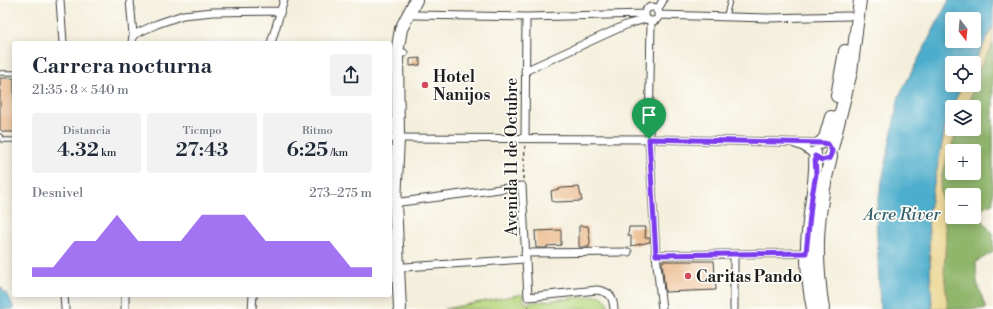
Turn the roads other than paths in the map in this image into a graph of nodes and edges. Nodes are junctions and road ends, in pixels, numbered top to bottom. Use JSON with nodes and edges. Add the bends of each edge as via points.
{"nodes":[{"id":1,"x":60,"y":0,"type":"edge"},
{"id":2,"x":130,"y":0,"type":"edge"},
{"id":3,"x":284,"y":0,"type":"edge"},
{"id":4,"x":416,"y":0,"type":"edge"},
{"id":5,"x":423,"y":0,"type":"edge"},
{"id":6,"x":656,"y":0,"type":"edge"},
{"id":7,"x":663,"y":0,"type":"edge"},
{"id":8,"x":730,"y":0,"type":"edge"},
{"id":9,"x":860,"y":1,"type":"edge"},
{"id":10,"x":280,"y":11,"type":"junction"},
{"id":11,"x":656,"y":11,"type":"junction"},
{"id":12,"x":415,"y":15,"type":"junction"},
{"id":13,"x":849,"y":16,"type":"junction"},
{"id":14,"x":526,"y":17,"type":"junction"},
{"id":15,"x":726,"y":17,"type":"junction"},
{"id":16,"x":647,"y":18,"type":"junction"},
{"id":17,"x":133,"y":35,"type":"junction"},
{"id":18,"x":63,"y":41,"type":"edge"},
{"id":19,"x":132,"y":41,"type":"edge"},
{"id":20,"x":272,"y":41,"type":"edge"},
{"id":21,"x":397,"y":53,"type":"edge"},
{"id":22,"x":525,"y":71,"type":"junction"},
{"id":23,"x":0,"y":73,"type":"edge"},
{"id":24,"x":12,"y":73,"type":"edge"},
{"id":25,"x":0,"y":136,"type":"edge"},
{"id":26,"x":397,"y":138,"type":"edge"},
{"id":27,"x":525,"y":139,"type":"junction"},
{"id":28,"x":649,"y":139,"type":"junction"},
{"id":29,"x":12,"y":140,"type":"edge"},
{"id":30,"x":793,"y":143,"type":"junction"},
{"id":31,"x":822,"y":150,"type":"junction"},
{"id":32,"x":396,"y":202,"type":"edge"},
{"id":33,"x":628,"y":252,"type":"dead end"},
{"id":34,"x":806,"y":253,"type":"junction"},
{"id":35,"x":734,"y":254,"type":"junction"},
{"id":36,"x":656,"y":255,"type":"junction"},
{"id":37,"x":525,"y":256,"type":"junction"},
{"id":38,"x":398,"y":268,"type":"edge"},
{"id":39,"x":64,"y":297,"type":"edge"},
{"id":40,"x":125,"y":297,"type":"edge"},
{"id":41,"x":253,"y":297,"type":"edge"},
{"id":42,"x":65,"y":309,"type":"edge"},
{"id":43,"x":125,"y":309,"type":"edge"},
{"id":44,"x":252,"y":309,"type":"edge"},
{"id":45,"x":400,"y":309,"type":"edge"},
{"id":46,"x":406,"y":309,"type":"edge"},
{"id":47,"x":614,"y":309,"type":"edge"},
{"id":48,"x":662,"y":309,"type":"edge"},
{"id":49,"x":734,"y":309,"type":"edge"},
{"id":50,"x":813,"y":309,"type":"edge"},
{"id":51,"x":823,"y":309,"type":"edge"}],
"edges":[{"from":1,"to":18,"type":"street"},
{"from":2,"to":17,"type":"street"},
{"from":3,"to":10,"type":"street"},
{"from":4,"to":21,"type":"main road","via":[[401,29]]},
{"from":5,"to":12,"type":"main road"},
{"from":6,"to":11,"type":"street"},
{"from":7,"to":11,"type":"street"},
{"from":8,"to":15,"type":"lane"},
{"from":9,"to":13,"type":"main road"},
{"from":9,"to":31,"type":"main road","via":[[851,72]]},
{"from":10,"to":17,"type":"street","via":[[183,15]]},
{"from":10,"to":20,"type":"street"},
{"from":11,"to":15,"type":"street"},
{"from":11,"to":16,"type":"street","via":[[647,10]]},
{"from":11,"to":16,"type":"street","via":[[655,20]]},
{"from":12,"to":14,"type":"street"},
{"from":12,"to":21,"type":"main road"},
{"from":13,"to":15,"type":"street"},
{"from":13,"to":31,"type":"main road","via":[[844,63]]},
{"from":14,"to":16,"type":"street"},
{"from":14,"to":22,"type":"street","name":"Avenida 11 de Octubre"},
{"from":16,"to":22,"type":"street","via":[[628,24]]},
{"from":16,"to":28,"type":"street"},
{"from":17,"to":19,"type":"street"},
{"from":21,"to":26,"type":"main road"},
{"from":22,"to":27,"type":"street","name":"Avenida 11 de Octubre"},
{"from":23,"to":24,"type":"lane"},
{"from":25,"to":29,"type":"lane","via":[[2,140]]},
{"from":26,"to":27,"type":"street"},
{"from":26,"to":32,"type":"main road"},
{"from":27,"to":28,"type":"street"},
{"from":28,"to":30,"type":"street"},
{"from":28,"to":36,"type":"street"},
{"from":30,"to":31,"type":"street"},
{"from":30,"to":31,"type":"street"},
{"from":31,"to":34,"type":"main road","via":[[812,196]]},
{"from":31,"to":51,"type":"main road","via":[[823,187],[817,235],[818,277]]},
{"from":32,"to":37,"type":"street","name":"Avenida 11 de Octubre","via":[[522,186]]},
{"from":32,"to":38,"type":"main road"},
{"from":33,"to":37,"type":"street"},
{"from":34,"to":35,"type":"street"},
{"from":34,"to":50,"type":"main road"},
{"from":35,"to":36,"type":"street"},
{"from":35,"to":49,"type":"street"},
{"from":36,"to":48,"type":"street"},
{"from":37,"to":38,"type":"street"},
{"from":37,"to":47,"type":"street","name":"Avenida 11 de Octubre","via":[[528,297],[606,291],[611,296]]},
{"from":38,"to":45,"type":"main road"},
{"from":38,"to":46,"type":"main road"},
{"from":39,"to":42,"type":"street"},
{"from":40,"to":43,"type":"street"},
{"from":41,"to":44,"type":"street"}]}
